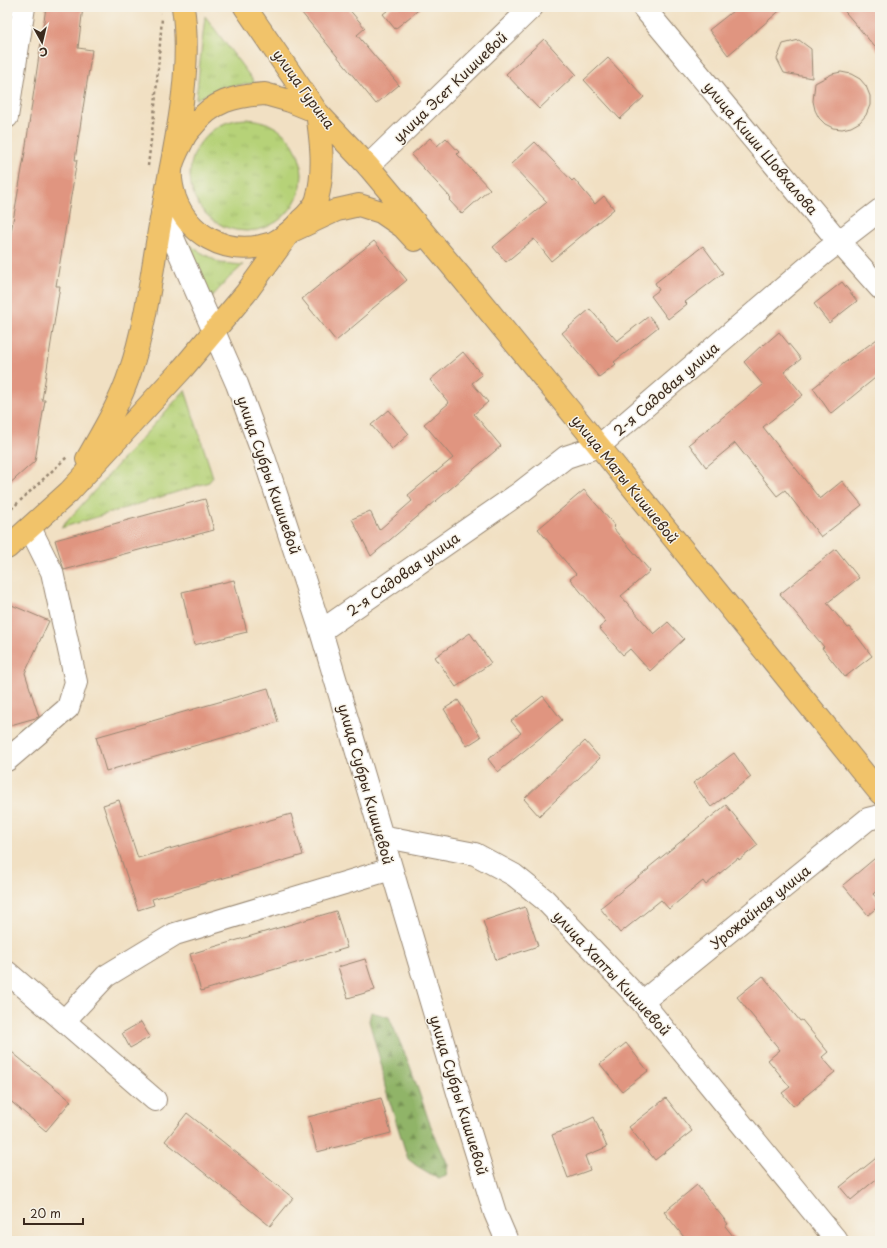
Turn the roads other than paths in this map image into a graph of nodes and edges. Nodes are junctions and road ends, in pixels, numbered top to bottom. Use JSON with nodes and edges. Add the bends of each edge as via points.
{"nodes":[{"id":1,"x":24,"y":7,"type":"edge"},
{"id":2,"x":183,"y":7,"type":"edge"},
{"id":3,"x":246,"y":7,"type":"edge"},
{"id":4,"x":532,"y":7,"type":"edge"},
{"id":5,"x":643,"y":7,"type":"edge"},
{"id":6,"x":317,"y":112,"type":"junction"},
{"id":7,"x":7,"y":117,"type":"edge"},
{"id":8,"x":171,"y":166,"type":"junction"},
{"id":9,"x":368,"y":166,"type":"junction"},
{"id":10,"x":880,"y":210,"type":"edge"},
{"id":11,"x":162,"y":213,"type":"junction"},
{"id":12,"x":290,"y":232,"type":"junction"},
{"id":13,"x":839,"y":242,"type":"junction"},
{"id":14,"x":461,"y":277,"type":"junction"},
{"id":15,"x":880,"y":288,"type":"edge"},
{"id":16,"x":213,"y":332,"type":"junction"},
{"id":17,"x":599,"y":446,"type":"junction"},
{"id":18,"x":69,"y":492,"type":"junction"},
{"id":19,"x":30,"y":528,"type":"junction"},
{"id":20,"x":7,"y":548,"type":"edge"},
{"id":21,"x":321,"y":631,"type":"junction"},
{"id":22,"x":7,"y":760,"type":"edge"},
{"id":23,"x":880,"y":793,"type":"edge"},
{"id":24,"x":880,"y":816,"type":"edge"},
{"id":25,"x":381,"y":836,"type":"junction"},
{"id":26,"x":391,"y":869,"type":"junction"},
{"id":27,"x":7,"y":972,"type":"edge"},
{"id":28,"x":642,"y":1002,"type":"junction"},
{"id":29,"x":64,"y":1021,"type":"junction"},
{"id":30,"x":155,"y":1100,"type":"dead end"},
{"id":31,"x":507,"y":1241,"type":"edge"},
{"id":32,"x":837,"y":1241,"type":"edge"}],
"edges":[{"from":1,"to":7,"type":"street"},
{"from":2,"to":8,"type":"main road","via":[[186,24],[184,82]]},
{"from":3,"to":6,"type":"main road","name":"улица Гурина"},
{"from":4,"to":9,"type":"street","name":"улица Эсет Кишиевой"},
{"from":5,"to":13,"type":"street","name":"улица Киши Шовхалова"},
{"from":6,"to":8,"type":"main road","via":[[265,94],[243,95],[222,102],[201,115],[184,136]]},
{"from":6,"to":9,"type":"main road","name":"улица Гурина"},
{"from":6,"to":12,"type":"main road","via":[[322,151],[317,200]]},
{"from":8,"to":11,"type":"main road"},
{"from":8,"to":12,"type":"main road","via":[[172,188],[179,208],[191,226],[208,239],[229,247],[251,248],[272,243]]},
{"from":9,"to":14,"type":"main road","name":"улица Маты Кишиевой"},
{"from":10,"to":13,"type":"street","name":"2-я Садовая улица"},
{"from":11,"to":16,"type":"street","name":"улица Субры Кишиевой"},
{"from":11,"to":18,"type":"main road","via":[[139,343],[130,373],[106,426]]},
{"from":12,"to":14,"type":"main road","via":[[337,210],[359,205],[381,212],[403,227],[426,251]]},
{"from":12,"to":16,"type":"main road","via":[[246,293]]},
{"from":13,"to":15,"type":"street","name":"улица Киши Шовхалова"},
{"from":13,"to":17,"type":"street","name":"2-я Садовая улица"},
{"from":14,"to":17,"type":"main road","name":"улица Маты Кишиевой"},
{"from":16,"to":18,"type":"main road"},
{"from":16,"to":21,"type":"street","name":"улица Субры Кишиевой","via":[[237,384],[264,457]]},
{"from":17,"to":21,"type":"street","name":"2-я Садовая улица","via":[[566,458]]},
{"from":17,"to":23,"type":"main road","name":"улица Маты Кишиевой"},
{"from":18,"to":19,"type":"main road"},
{"from":19,"to":20,"type":"main road"},
{"from":19,"to":22,"type":"street","via":[[52,572],[76,682],[68,708]]},
{"from":21,"to":25,"type":"street","name":"улица Субры Кишиевой"},
{"from":24,"to":28,"type":"street","name":"Урожайная улица","via":[[868,819]]},
{"from":25,"to":26,"type":"street","name":"улица Субры Кишиевой"},
{"from":25,"to":28,"type":"street","name":"улица Хапты Кишиевой","via":[[475,854],[514,875],[545,900]]},
{"from":26,"to":29,"type":"street","via":[[175,934],[106,976]]},
{"from":26,"to":31,"type":"street","name":"улица Субры Кишиевой","via":[[495,1213]]},
{"from":27,"to":29,"type":"street"},
{"from":28,"to":32,"type":"street","name":"улица Хапты Кишиевой"},
{"from":29,"to":30,"type":"street"}]}
